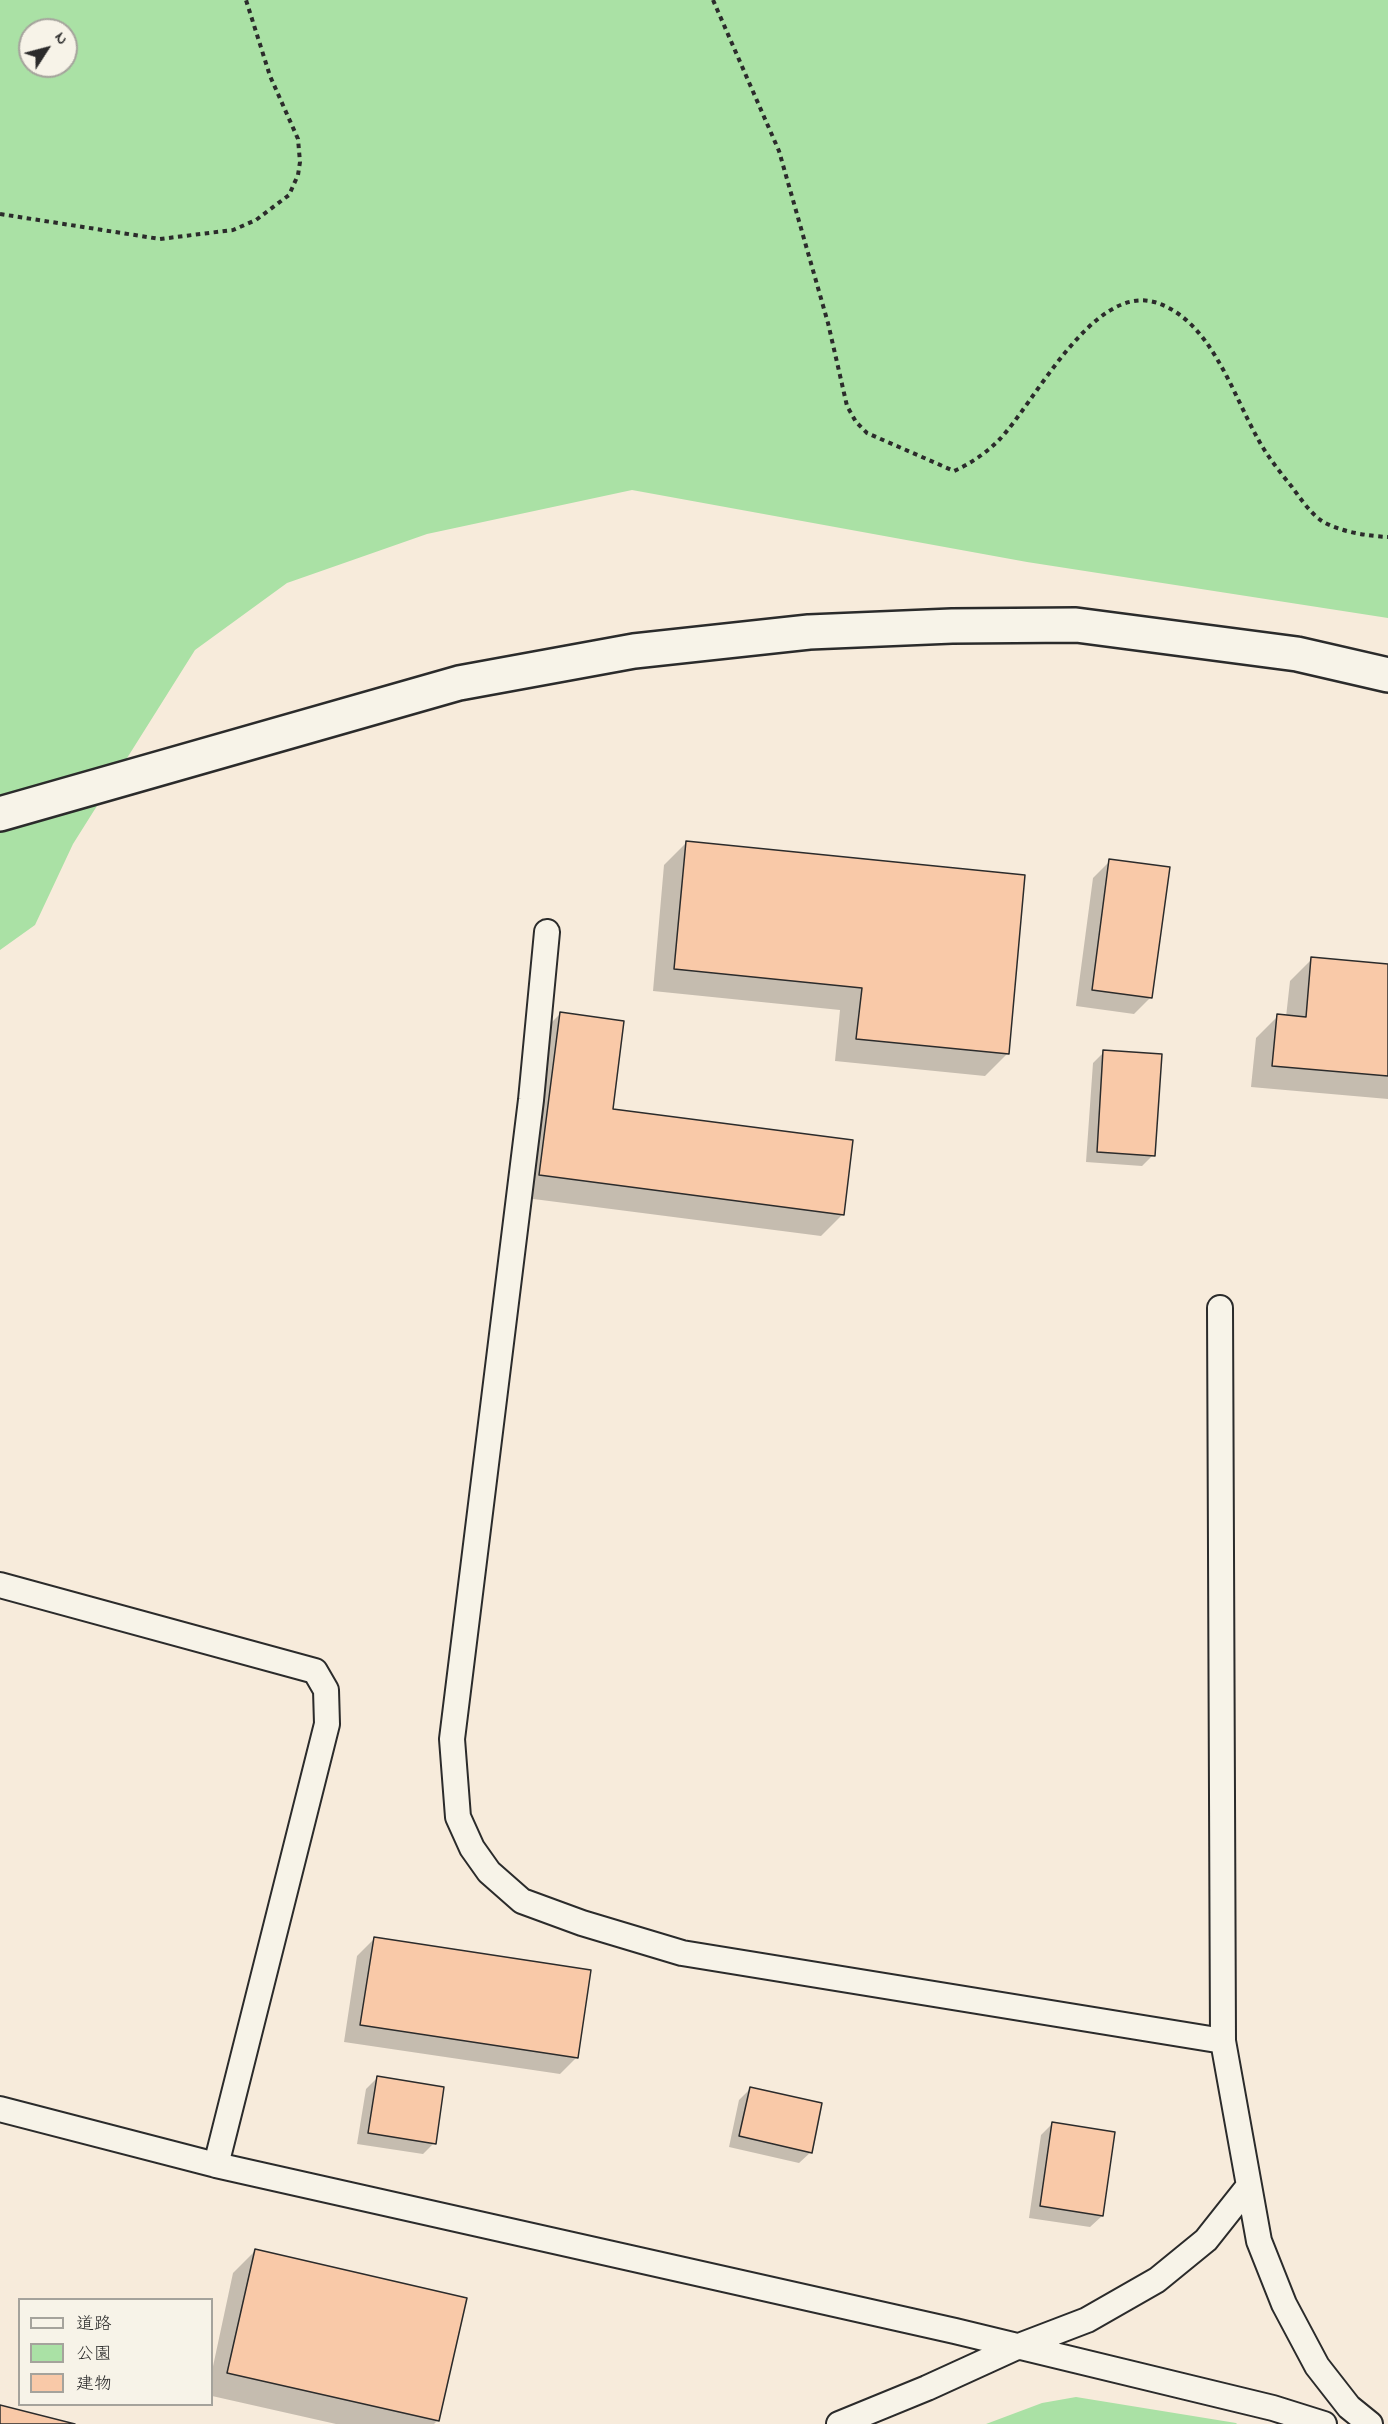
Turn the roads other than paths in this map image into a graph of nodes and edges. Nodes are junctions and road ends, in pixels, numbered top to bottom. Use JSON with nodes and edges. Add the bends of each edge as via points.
{"nodes":[{"id":1,"x":1388,"y":675,"type":"edge"},
{"id":2,"x":0,"y":814,"type":"edge"},
{"id":3,"x":547,"y":932,"type":"dead end"},
{"id":4,"x":1220,"y":1308,"type":"dead end"},
{"id":5,"x":0,"y":1585,"type":"edge"},
{"id":6,"x":1223,"y":2041,"type":"junction"},
{"id":7,"x":0,"y":2109,"type":"edge"},
{"id":8,"x":216,"y":2165,"type":"junction"},
{"id":9,"x":1248,"y":2187,"type":"junction"},
{"id":10,"x":1019,"y":2346,"type":"junction"},
{"id":11,"x":839,"y":2424,"type":"edge"},
{"id":12,"x":1324,"y":2424,"type":"edge"},
{"id":13,"x":1370,"y":2424,"type":"edge"}],
"edges":[{"from":1,"to":2,"type":"street","via":[[1298,654],[1076,625],[809,632],[633,651],[459,683]]},
{"from":3,"to":6,"type":"lane","via":[[531,1100],[452,1739],[458,1817],[472,1848],[489,1872],[522,1901],[681,1953]]},
{"from":4,"to":6,"type":"lane"},
{"from":5,"to":8,"type":"lane","via":[[315,1671],[326,1690],[327,1724]]},
{"from":6,"to":9,"type":"lane"},
{"from":7,"to":8,"type":"lane"},
{"from":8,"to":10,"type":"lane"},
{"from":9,"to":10,"type":"lane","via":[[1206,2240],[1156,2280],[1087,2320]]},
{"from":9,"to":13,"type":"lane","via":[[1259,2241],[1284,2304],[1317,2366],[1348,2407]]},
{"from":10,"to":11,"type":"lane"},
{"from":10,"to":12,"type":"lane"}]}
